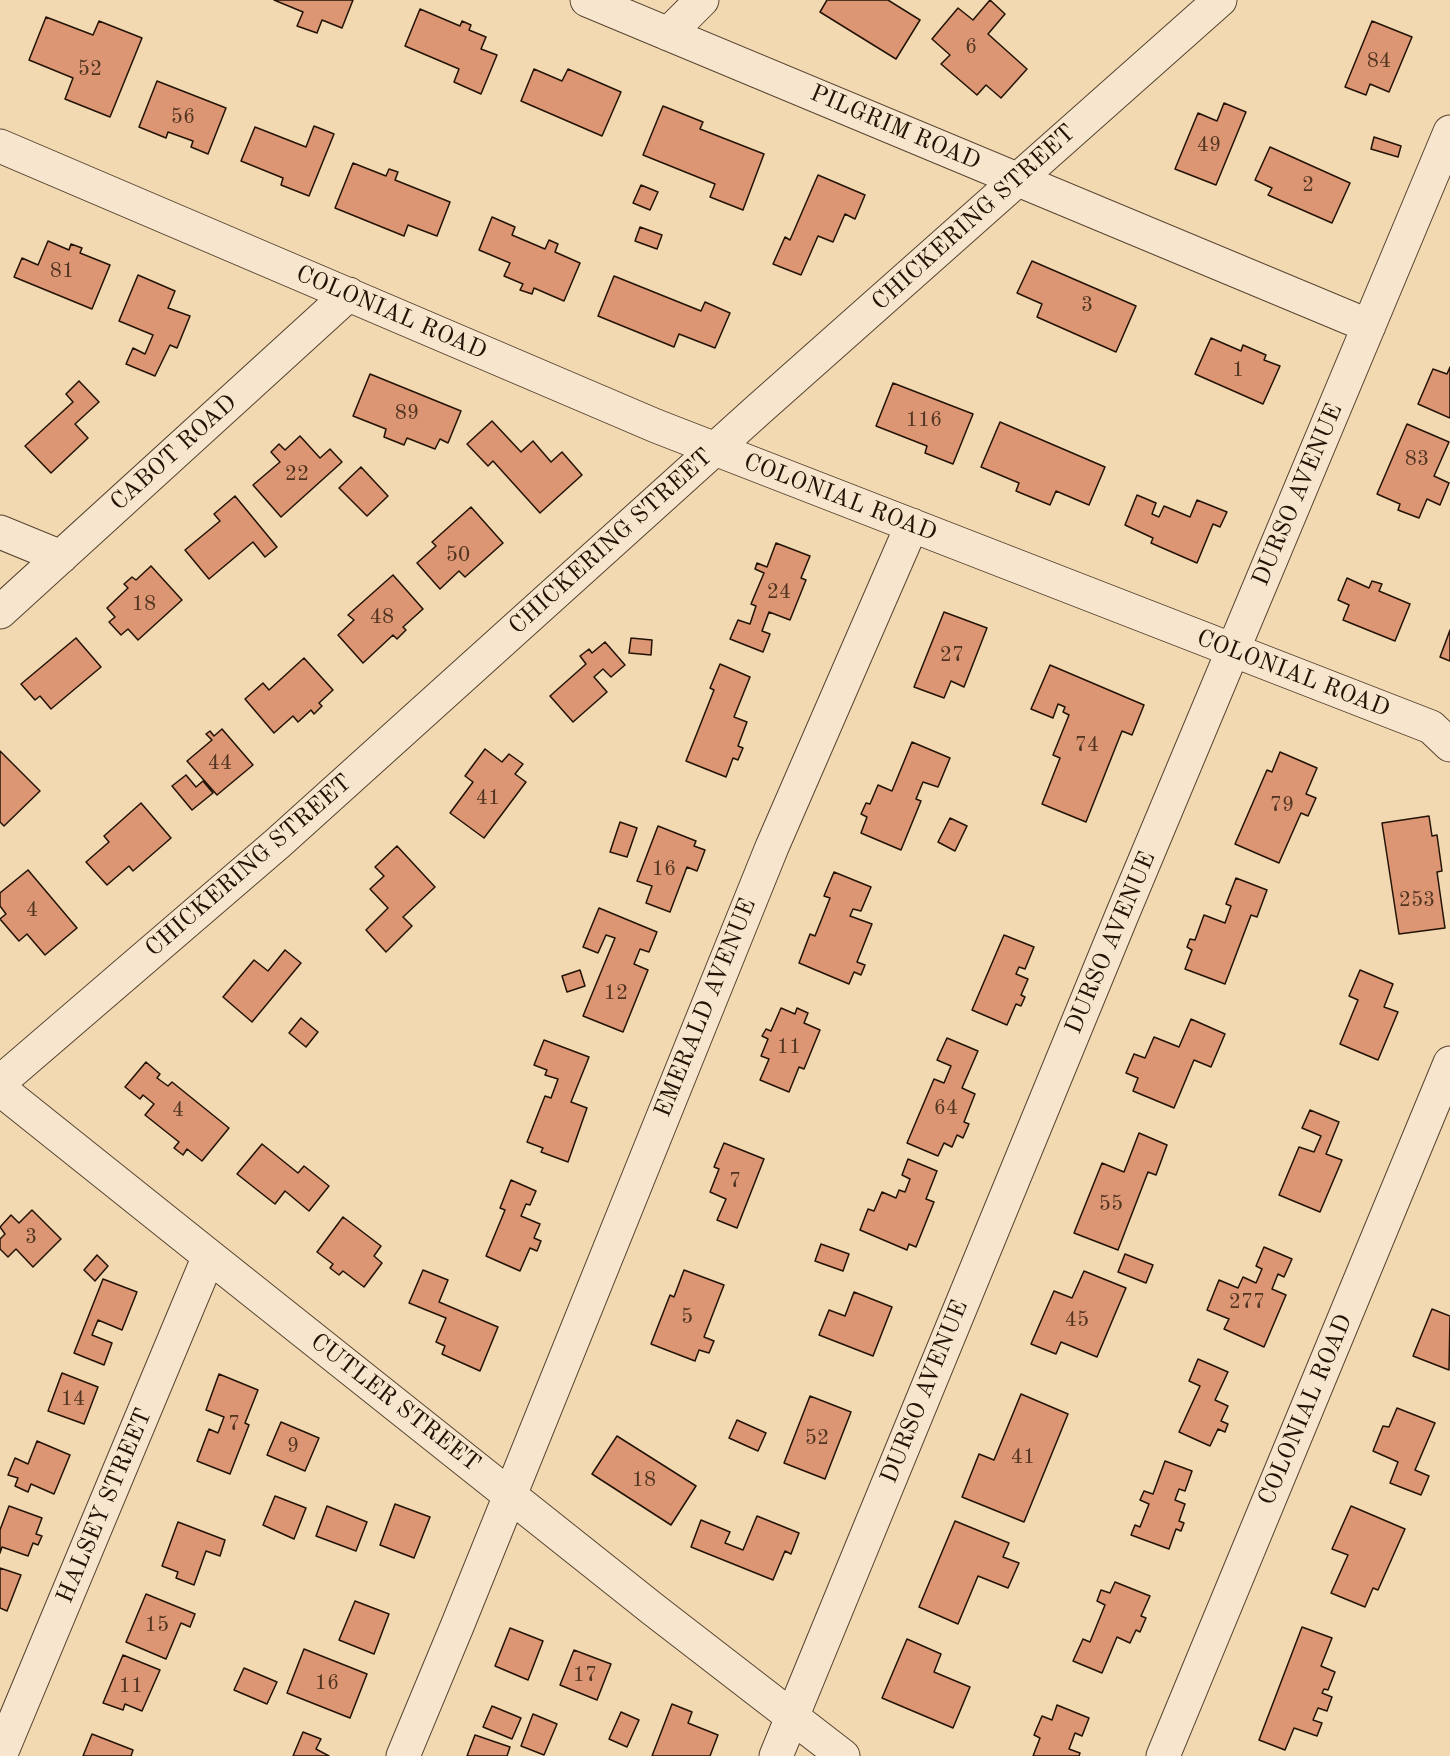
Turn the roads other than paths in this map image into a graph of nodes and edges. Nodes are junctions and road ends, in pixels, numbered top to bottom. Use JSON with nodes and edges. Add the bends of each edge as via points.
{"nodes":[{"id":1,"x":587,"y":0,"type":"edge"},
{"id":2,"x":702,"y":0,"type":"edge"},
{"id":3,"x":1220,"y":0,"type":"edge"},
{"id":4,"x":668,"y":34,"type":"junction"},
{"id":5,"x":1450,"y":132,"type":"edge"},
{"id":6,"x":0,"y":146,"type":"edge"},
{"id":7,"x":1018,"y":179,"type":"junction"},
{"id":8,"x":349,"y":294,"type":"junction"},
{"id":9,"x":1369,"y":326,"type":"junction"},
{"id":10,"x":714,"y":449,"type":"junction"},
{"id":11,"x":912,"y":525,"type":"junction"},
{"id":12,"x":0,"y":532,"type":"edge"},
{"id":13,"x":61,"y":557,"type":"junction"},
{"id":14,"x":0,"y":612,"type":"edge"},
{"id":15,"x":1233,"y":650,"type":"junction"},
{"id":16,"x":1450,"y":745,"type":"edge"},
{"id":17,"x":1450,"y":1063,"type":"edge"},
{"id":18,"x":0,"y":1082,"type":"edge"},
{"id":19,"x":0,"y":1086,"type":"edge"},
{"id":20,"x":209,"y":1256,"type":"junction"},
{"id":21,"x":510,"y":1495,"type":"junction"},
{"id":22,"x":792,"y":1716,"type":"junction"},
{"id":23,"x":0,"y":1756,"type":"edge"},
{"id":24,"x":403,"y":1756,"type":"edge"},
{"id":25,"x":776,"y":1756,"type":"edge"},
{"id":26,"x":843,"y":1756,"type":"edge"},
{"id":27,"x":1163,"y":1756,"type":"edge"}],
"edges":[{"from":1,"to":4,"type":"street","name":"PILGRIM ROAD"},
{"from":2,"to":4,"type":"street"},
{"from":3,"to":7,"type":"street","name":"CHICKERING STREET"},
{"from":4,"to":7,"type":"street","name":"PILGRIM ROAD"},
{"from":5,"to":9,"type":"street","name":"DURSO AVENUE"},
{"from":6,"to":8,"type":"street","name":"COLONIAL ROAD"},
{"from":7,"to":9,"type":"street","name":"PILGRIM ROAD"},
{"from":7,"to":10,"type":"street","name":"CHICKERING STREET"},
{"from":8,"to":10,"type":"street","name":"COLONIAL ROAD"},
{"from":8,"to":13,"type":"street","name":"CABOT ROAD"},
{"from":9,"to":15,"type":"street","name":"DURSO AVENUE"},
{"from":10,"to":11,"type":"street","name":"COLONIAL ROAD"},
{"from":10,"to":18,"type":"street","name":"CHICKERING STREET","via":[[278,843]]},
{"from":11,"to":15,"type":"street","name":"COLONIAL ROAD"},
{"from":11,"to":21,"type":"street","name":"EMERALD AVENUE","via":[[772,847]]},
{"from":12,"to":13,"type":"street"},
{"from":13,"to":14,"type":"street","name":"CABOT ROAD"},
{"from":15,"to":16,"type":"street","name":"COLONIAL ROAD","via":[[1431,728]]},
{"from":15,"to":22,"type":"street","name":"DURSO AVENUE"},
{"from":17,"to":27,"type":"street","name":"COLONIAL ROAD"},
{"from":19,"to":20,"type":"street","name":"CUTLER STREET"},
{"from":20,"to":21,"type":"street","name":"CUTLER STREET"},
{"from":20,"to":23,"type":"street","name":"HALSEY STREET"},
{"from":21,"to":22,"type":"street","name":"CUTLER STREET"},
{"from":21,"to":24,"type":"street","name":"EMERALD AVENUE"},
{"from":22,"to":25,"type":"street","name":"DURSO AVENUE"},
{"from":22,"to":26,"type":"street","name":"CUTLER STREET"}]}
